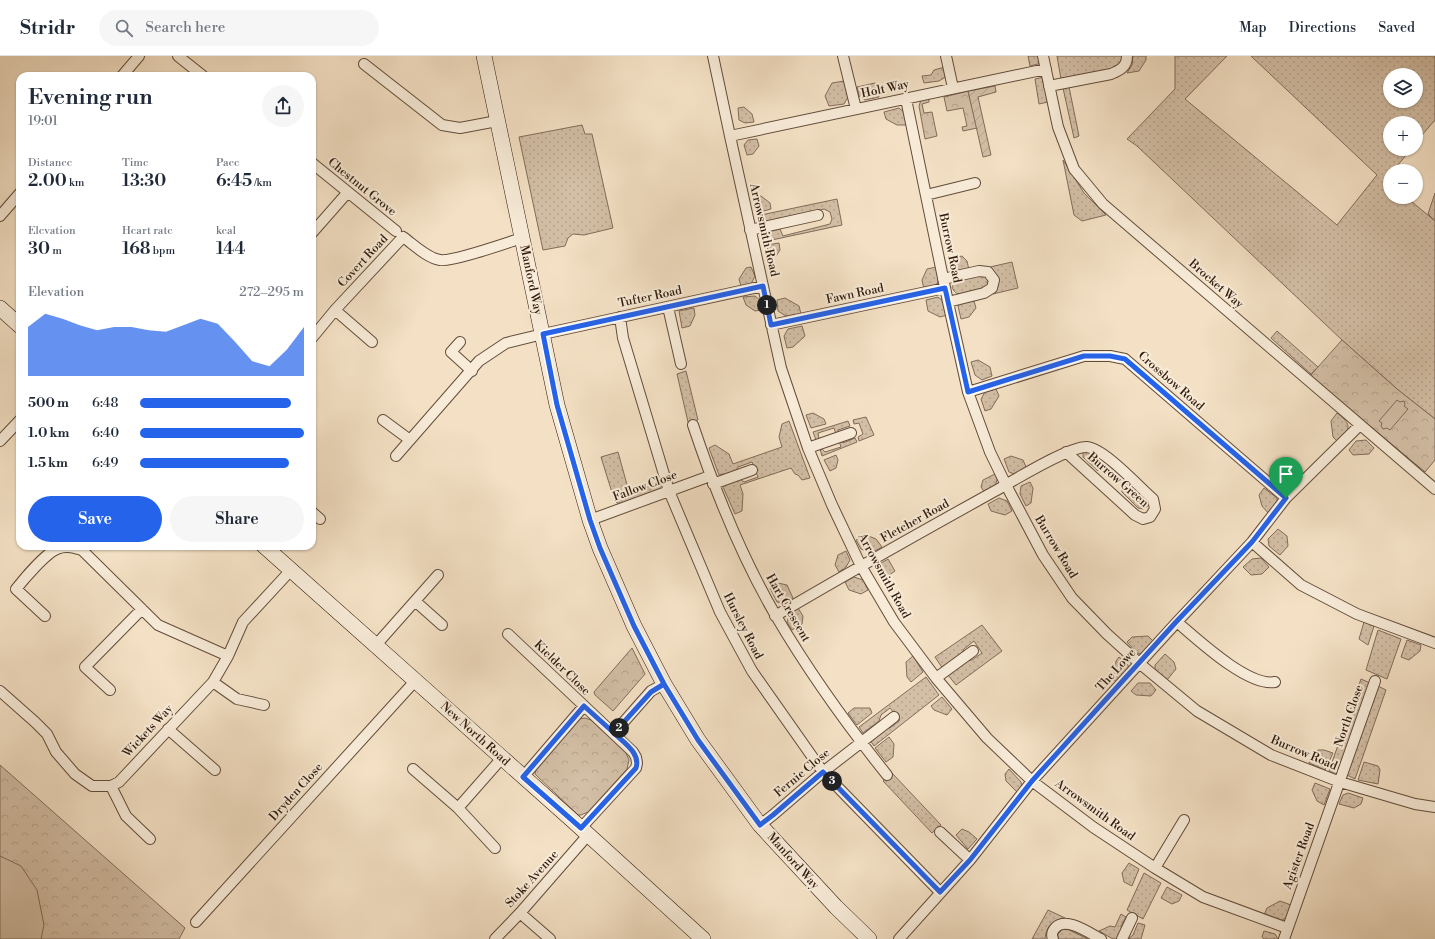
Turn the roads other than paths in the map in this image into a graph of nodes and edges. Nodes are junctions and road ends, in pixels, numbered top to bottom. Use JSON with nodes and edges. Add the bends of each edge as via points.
{"nodes":[{"id":1,"x":139,"y":56,"type":"edge"},
{"id":2,"x":178,"y":56,"type":"edge"},
{"id":3,"x":484,"y":56,"type":"edge"},
{"id":4,"x":713,"y":56,"type":"edge"},
{"id":5,"x":843,"y":56,"type":"edge"},
{"id":6,"x":946,"y":56,"type":"edge"},
{"id":7,"x":1043,"y":56,"type":"edge"},
{"id":8,"x":1127,"y":56,"type":"edge"},
{"id":9,"x":364,"y":64,"type":"dead end"},
{"id":10,"x":1046,"y":69,"type":"junction"},
{"id":11,"x":125,"y":72,"type":"edge"},
{"id":12,"x":197,"y":72,"type":"edge"},
{"id":13,"x":1049,"y":86,"type":"junction"},
{"id":14,"x":953,"y":88,"type":"junction"},
{"id":15,"x":906,"y":99,"type":"junction"},
{"id":16,"x":856,"y":109,"type":"junction"},
{"id":17,"x":497,"y":121,"type":"junction"},
{"id":18,"x":730,"y":136,"type":"junction"},
{"id":19,"x":316,"y":166,"type":"edge"},
{"id":20,"x":975,"y":183,"type":"dead end"},
{"id":21,"x":348,"y":192,"type":"junction"},
{"id":22,"x":926,"y":195,"type":"junction"},
{"id":23,"x":16,"y":198,"type":"edge"},
{"id":24,"x":818,"y":215,"type":"dead end"},
{"id":25,"x":0,"y":216,"type":"edge"},
{"id":26,"x":316,"y":228,"type":"edge"},
{"id":27,"x":750,"y":230,"type":"junction"},
{"id":28,"x":396,"y":231,"type":"dead end"},
{"id":29,"x":522,"y":238,"type":"junction"},
{"id":30,"x":944,"y":284,"type":"junction"},
{"id":31,"x":763,"y":286,"type":"junction"},
{"id":32,"x":948,"y":302,"type":"junction"},
{"id":33,"x":668,"y":307,"type":"junction"},
{"id":34,"x":0,"y":308,"type":"edge"},
{"id":35,"x":335,"y":310,"type":"junction"},
{"id":36,"x":620,"y":317,"type":"junction"},
{"id":37,"x":16,"y":322,"type":"edge"},
{"id":38,"x":771,"y":325,"type":"junction"},
{"id":39,"x":316,"y":333,"type":"edge"},
{"id":40,"x":543,"y":334,"type":"junction"},
{"id":41,"x":372,"y":342,"type":"dead end"},
{"id":42,"x":460,"y":342,"type":"dead end"},
{"id":43,"x":681,"y":364,"type":"dead end"},
{"id":44,"x":472,"y":371,"type":"junction"},
{"id":45,"x":968,"y":392,"type":"junction"},
{"id":46,"x":383,"y":420,"type":"dead end"},
{"id":47,"x":16,"y":424,"type":"edge"},
{"id":48,"x":693,"y":425,"type":"dead end"},
{"id":49,"x":1360,"y":425,"type":"junction"},
{"id":50,"x":851,"y":433,"type":"dead end"},
{"id":51,"x":410,"y":440,"type":"junction"},
{"id":52,"x":0,"y":442,"type":"edge"},
{"id":53,"x":808,"y":448,"type":"junction"},
{"id":54,"x":1066,"y":452,"type":"junction"},
{"id":55,"x":396,"y":456,"type":"dead end"},
{"id":56,"x":752,"y":470,"type":"dead end"},
{"id":57,"x":712,"y":480,"type":"junction"},
{"id":58,"x":1006,"y":485,"type":"junction"},
{"id":59,"x":1435,"y":490,"type":"edge"},
{"id":60,"x":669,"y":491,"type":"junction"},
{"id":61,"x":1286,"y":498,"type":"junction"},
{"id":62,"x":316,"y":516,"type":"edge"},
{"id":63,"x":320,"y":519,"type":"dead end"},
{"id":64,"x":590,"y":520,"type":"junction"},
{"id":65,"x":1252,"y":542,"type":"junction"},
{"id":66,"x":55,"y":550,"type":"edge"},
{"id":67,"x":82,"y":550,"type":"edge"},
{"id":68,"x":274,"y":550,"type":"edge"},
{"id":69,"x":861,"y":566,"type":"junction"},
{"id":70,"x":291,"y":570,"type":"junction"},
{"id":71,"x":438,"y":575,"type":"dead end"},
{"id":72,"x":415,"y":602,"type":"junction"},
{"id":73,"x":142,"y":609,"type":"junction"},
{"id":74,"x":45,"y":616,"type":"dead end"},
{"id":75,"x":775,"y":616,"type":"junction"},
{"id":76,"x":1176,"y":622,"type":"junction"},
{"id":77,"x":442,"y":625,"type":"dead end"},
{"id":78,"x":508,"y":634,"type":"dead end"},
{"id":79,"x":1435,"y":642,"type":"edge"},
{"id":80,"x":376,"y":645,"type":"junction"},
{"id":81,"x":973,"y":651,"type":"dead end"},
{"id":82,"x":228,"y":656,"type":"junction"},
{"id":83,"x":1139,"y":663,"type":"junction"},
{"id":84,"x":936,"y":678,"type":"junction"},
{"id":85,"x":416,"y":680,"type":"junction"},
{"id":86,"x":1375,"y":681,"type":"dead end"},
{"id":87,"x":213,"y":682,"type":"junction"},
{"id":88,"x":1275,"y":682,"type":"dead end"},
{"id":89,"x":664,"y":684,"type":"junction"},
{"id":90,"x":110,"y":690,"type":"dead end"},
{"id":91,"x":0,"y":691,"type":"edge"},
{"id":92,"x":264,"y":705,"type":"dead end"},
{"id":93,"x":584,"y":706,"type":"junction"},
{"id":94,"x":894,"y":717,"type":"dead end"},
{"id":95,"x":168,"y":729,"type":"junction"},
{"id":96,"x":614,"y":733,"type":"junction"},
{"id":97,"x":861,"y":742,"type":"junction"},
{"id":98,"x":502,"y":758,"type":"junction"},
{"id":99,"x":413,"y":769,"type":"dead end"},
{"id":100,"x":215,"y":770,"type":"dead end"},
{"id":101,"x":823,"y":772,"type":"junction"},
{"id":102,"x":887,"y":775,"type":"dead end"},
{"id":103,"x":523,"y":777,"type":"junction"},
{"id":104,"x":1032,"y":781,"type":"junction"},
{"id":105,"x":1340,"y":782,"type":"junction"},
{"id":106,"x":111,"y":786,"type":"junction"},
{"id":107,"x":1435,"y":807,"type":"edge"},
{"id":108,"x":458,"y":808,"type":"junction"},
{"id":109,"x":1184,"y":820,"type":"dead end"},
{"id":110,"x":760,"y":825,"type":"junction"},
{"id":111,"x":585,"y":832,"type":"junction"},
{"id":112,"x":940,"y":832,"type":"dead end"},
{"id":113,"x":150,"y":839,"type":"dead end"},
{"id":114,"x":495,"y":848,"type":"dead end"},
{"id":115,"x":970,"y":860,"type":"junction"},
{"id":116,"x":1155,"y":868,"type":"junction"},
{"id":117,"x":940,"y":892,"type":"junction"},
{"id":118,"x":520,"y":912,"type":"junction"},
{"id":119,"x":1132,"y":918,"type":"dead end"},
{"id":120,"x":196,"y":922,"type":"dead end"},
{"id":121,"x":1287,"y":928,"type":"junction"},
{"id":122,"x":495,"y":939,"type":"edge"},
{"id":123,"x":550,"y":939,"type":"edge"},
{"id":124,"x":703,"y":939,"type":"edge"},
{"id":125,"x":869,"y":939,"type":"edge"},
{"id":126,"x":899,"y":939,"type":"edge"},
{"id":127,"x":1053,"y":939,"type":"edge"},
{"id":128,"x":1101,"y":939,"type":"edge"},
{"id":129,"x":1122,"y":939,"type":"edge"},
{"id":130,"x":1284,"y":939,"type":"edge"}],
"edges":[{"from":1,"to":11,"type":"street"},
{"from":2,"to":12,"type":"street"},
{"from":3,"to":17,"type":"street","name":"Manford Way"},
{"from":4,"to":18,"type":"street","name":"Arrowsmith Road"},
{"from":5,"to":16,"type":"street"},
{"from":6,"to":14,"type":"street"},
{"from":7,"to":10,"type":"street","name":"Brocket Way"},
{"from":8,"to":13,"type":"street","via":[[1127,61],[1119,71]]},
{"from":9,"to":17,"type":"street","via":[[442,125],[460,128]]},
{"from":10,"to":13,"type":"street","name":"Brocket Way"},
{"from":10,"to":14,"type":"street","name":"Holt Way"},
{"from":13,"to":49,"type":"street","name":"Brocket Way","via":[[1058,127],[1074,169],[1103,204]]},
{"from":14,"to":15,"type":"street","name":"Holt Way"},
{"from":15,"to":16,"type":"street","name":"Holt Way"},
{"from":15,"to":22,"type":"street","name":"Burrow Road"},
{"from":16,"to":18,"type":"street","name":"Holt Way"},
{"from":17,"to":29,"type":"street","name":"Manford Way"},
{"from":18,"to":27,"type":"street","name":"Arrowsmith Road"},
{"from":19,"to":21,"type":"street","name":"Chestnut Grove"},
{"from":20,"to":22,"type":"street"},
{"from":21,"to":26,"type":"street"},
{"from":21,"to":28,"type":"street","name":"Chestnut Grove"},
{"from":22,"to":30,"type":"street","name":"Burrow Road"},
{"from":23,"to":25,"type":"street"},
{"from":24,"to":27,"type":"street"},
{"from":27,"to":31,"type":"street","name":"Arrowsmith Road"},
{"from":29,"to":35,"type":"street","name":"Covert Road","via":[[440,260],[423,252],[403,237]]},
{"from":29,"to":40,"type":"street","name":"Manford Way"},
{"from":30,"to":32,"type":"street","name":"Burrow Road"},
{"from":30,"to":32,"type":"street","name":"Fawn Road","via":[[979,271],[988,272],[994,280],[992,288],[984,293]]},
{"from":30,"to":38,"type":"street","name":"Fawn Road"},
{"from":31,"to":33,"type":"street","name":"Tufter Road"},
{"from":31,"to":38,"type":"street","name":"Arrowsmith Road"},
{"from":32,"to":45,"type":"street","name":"Burrow Road"},
{"from":33,"to":36,"type":"street","name":"Tufter Road"},
{"from":33,"to":43,"type":"street"},
{"from":34,"to":37,"type":"street"},
{"from":35,"to":39,"type":"street","name":"Covert Road"},
{"from":35,"to":41,"type":"street"},
{"from":36,"to":40,"type":"street","name":"Tufter Road"},
{"from":36,"to":60,"type":"street","name":"Hursley Road","via":[[623,338]]},
{"from":38,"to":53,"type":"street","name":"Arrowsmith Road","via":[[781,368]]},
{"from":40,"to":44,"type":"street","name":"Tufter Road","via":[[506,343],[479,361]]},
{"from":40,"to":64,"type":"street","name":"Manford Way","via":[[557,405]]},
{"from":42,"to":44,"type":"street","via":[[451,352]]},
{"from":44,"to":51,"type":"street","name":"Tufter Road"},
{"from":45,"to":58,"type":"street","name":"Burrow Road","via":[[990,452]]},
{"from":45,"to":61,"type":"street","name":"Crossbow Road","via":[[1084,356],[1122,358]]},
{"from":46,"to":51,"type":"street"},
{"from":47,"to":52,"type":"street"},
{"from":48,"to":57,"type":"street","name":"Hart Crescent"},
{"from":49,"to":59,"type":"street","name":"Brocket Way"},
{"from":49,"to":61,"type":"street","name":"The Lowe"},
{"from":50,"to":53,"type":"street"},
{"from":51,"to":55,"type":"street","name":"Tufter Road"},
{"from":53,"to":69,"type":"street","name":"Arrowsmith Road"},
{"from":54,"to":54,"type":"street","name":"Burrow Green","via":[[1088,447],[1105,454],[1153,499],[1155,509],[1150,517],[1135,515]]},
{"from":54,"to":58,"type":"street","name":"Burrow Green"},
{"from":56,"to":57,"type":"street","name":"Fallow Close"},
{"from":57,"to":60,"type":"street","name":"Fallow Close"},
{"from":57,"to":75,"type":"street","name":"Hart Crescent","via":[[745,558]]},
{"from":58,"to":69,"type":"street","name":"Fletcher Road"},
{"from":58,"to":83,"type":"street","name":"Burrow Road","via":[[1043,555],[1072,598]]},
{"from":60,"to":64,"type":"street","name":"Fallow Close"},
{"from":60,"to":101,"type":"street","name":"Hursley Road","via":[[720,612],[752,671]]},
{"from":61,"to":65,"type":"street","name":"The Lowe"},
{"from":62,"to":63,"type":"street"},
{"from":64,"to":89,"type":"street","name":"Manford Way","via":[[634,626]]},
{"from":65,"to":76,"type":"street","name":"The Lowe"},
{"from":65,"to":79,"type":"street","via":[[1301,585],[1357,614]]},
{"from":66,"to":74,"type":"street","via":[[36,566],[16,589]]},
{"from":67,"to":73,"type":"street"},
{"from":68,"to":70,"type":"street","name":"New North Road"},
{"from":69,"to":75,"type":"street","name":"Fletcher Road"},
{"from":69,"to":84,"type":"street","name":"Arrowsmith Road","via":[[894,622]]},
{"from":70,"to":80,"type":"street","name":"New North Road"},
{"from":70,"to":82,"type":"street","name":"Wickets Way","via":[[243,622]]},
{"from":71,"to":72,"type":"street"},
{"from":72,"to":77,"type":"street"},
{"from":72,"to":80,"type":"street"},
{"from":73,"to":82,"type":"street","via":[[158,625]]},
{"from":73,"to":90,"type":"street","via":[[85,667]]},
{"from":75,"to":97,"type":"street","name":"Hart Crescent","via":[[814,679]]},
{"from":76,"to":83,"type":"street","name":"The Lowe"},
{"from":76,"to":88,"type":"street","via":[[1223,655],[1233,667],[1265,683]]},
{"from":78,"to":93,"type":"street","name":"Kielder Close"},
{"from":80,"to":85,"type":"street","name":"New North Road"},
{"from":81,"to":84,"type":"street"},
{"from":82,"to":87,"type":"street","name":"Wickets Way"},
{"from":83,"to":104,"type":"street","name":"The Lowe"},
{"from":83,"to":105,"type":"street","name":"Burrow Road","via":[[1197,711],[1271,755]]},
{"from":84,"to":104,"type":"street","name":"Arrowsmith Road","via":[[987,738]]},
{"from":85,"to":98,"type":"street","name":"New North Road"},
{"from":85,"to":120,"type":"street","name":"Dryden Close"},
{"from":86,"to":105,"type":"street","name":"North Close"},
{"from":87,"to":92,"type":"street","via":[[237,699]]},
{"from":87,"to":95,"type":"street","name":"Wickets Way"},
{"from":89,"to":96,"type":"street","via":[[651,692]]},
{"from":89,"to":110,"type":"street","name":"Manford Way","via":[[698,740]]},
{"from":91,"to":106,"type":"street","via":[[47,734],[56,752],[75,774],[92,786]]},
{"from":93,"to":96,"type":"street"},
{"from":93,"to":103,"type":"street","name":"Kielder Close"},
{"from":94,"to":97,"type":"street","name":"Fernie Close"},
{"from":95,"to":100,"type":"street"},
{"from":95,"to":106,"type":"street","name":"Wickets Way","via":[[119,782]]},
{"from":96,"to":111,"type":"street","name":"Stoke Avenue","via":[[633,752],[638,763]]},
{"from":97,"to":101,"type":"street","name":"Fernie Close"},
{"from":97,"to":102,"type":"street","name":"Hart Crescent"},
{"from":98,"to":103,"type":"street","name":"New North Road"},
{"from":98,"to":108,"type":"street"},
{"from":99,"to":108,"type":"street"},
{"from":101,"to":110,"type":"street","name":"Fernie Close"},
{"from":101,"to":117,"type":"street","name":"Hursley Road"},
{"from":103,"to":111,"type":"street","name":"New North Road"},
{"from":104,"to":115,"type":"street","name":"The Lowe"},
{"from":104,"to":116,"type":"street","name":"Arrowsmith Road","via":[[1093,827]]},
{"from":105,"to":107,"type":"street","name":"Burrow Road","via":[[1415,804]]},
{"from":105,"to":121,"type":"street","name":"Agister Road"},
{"from":106,"to":113,"type":"street","via":[[126,816]]},
{"from":108,"to":114,"type":"street"},
{"from":109,"to":116,"type":"street"},
{"from":110,"to":125,"type":"street","name":"Manford Way"},
{"from":111,"to":118,"type":"street","name":"Stoke Avenue"},
{"from":111,"to":124,"type":"street","name":"New North Road"},
{"from":112,"to":115,"type":"street"},
{"from":115,"to":117,"type":"street","name":"The Lowe"},
{"from":116,"to":121,"type":"street","name":"Arrowsmith Road","via":[[1203,897]]},
{"from":117,"to":126,"type":"street","name":"The Lowe"},
{"from":118,"to":122,"type":"street","name":"Stoke Avenue"},
{"from":118,"to":123,"type":"street"},
{"from":119,"to":129,"type":"street"},
{"from":121,"to":130,"type":"street","name":"Agister Road"},
{"from":127,"to":128,"type":"street","via":[[1053,930],[1067,923]]}]}
